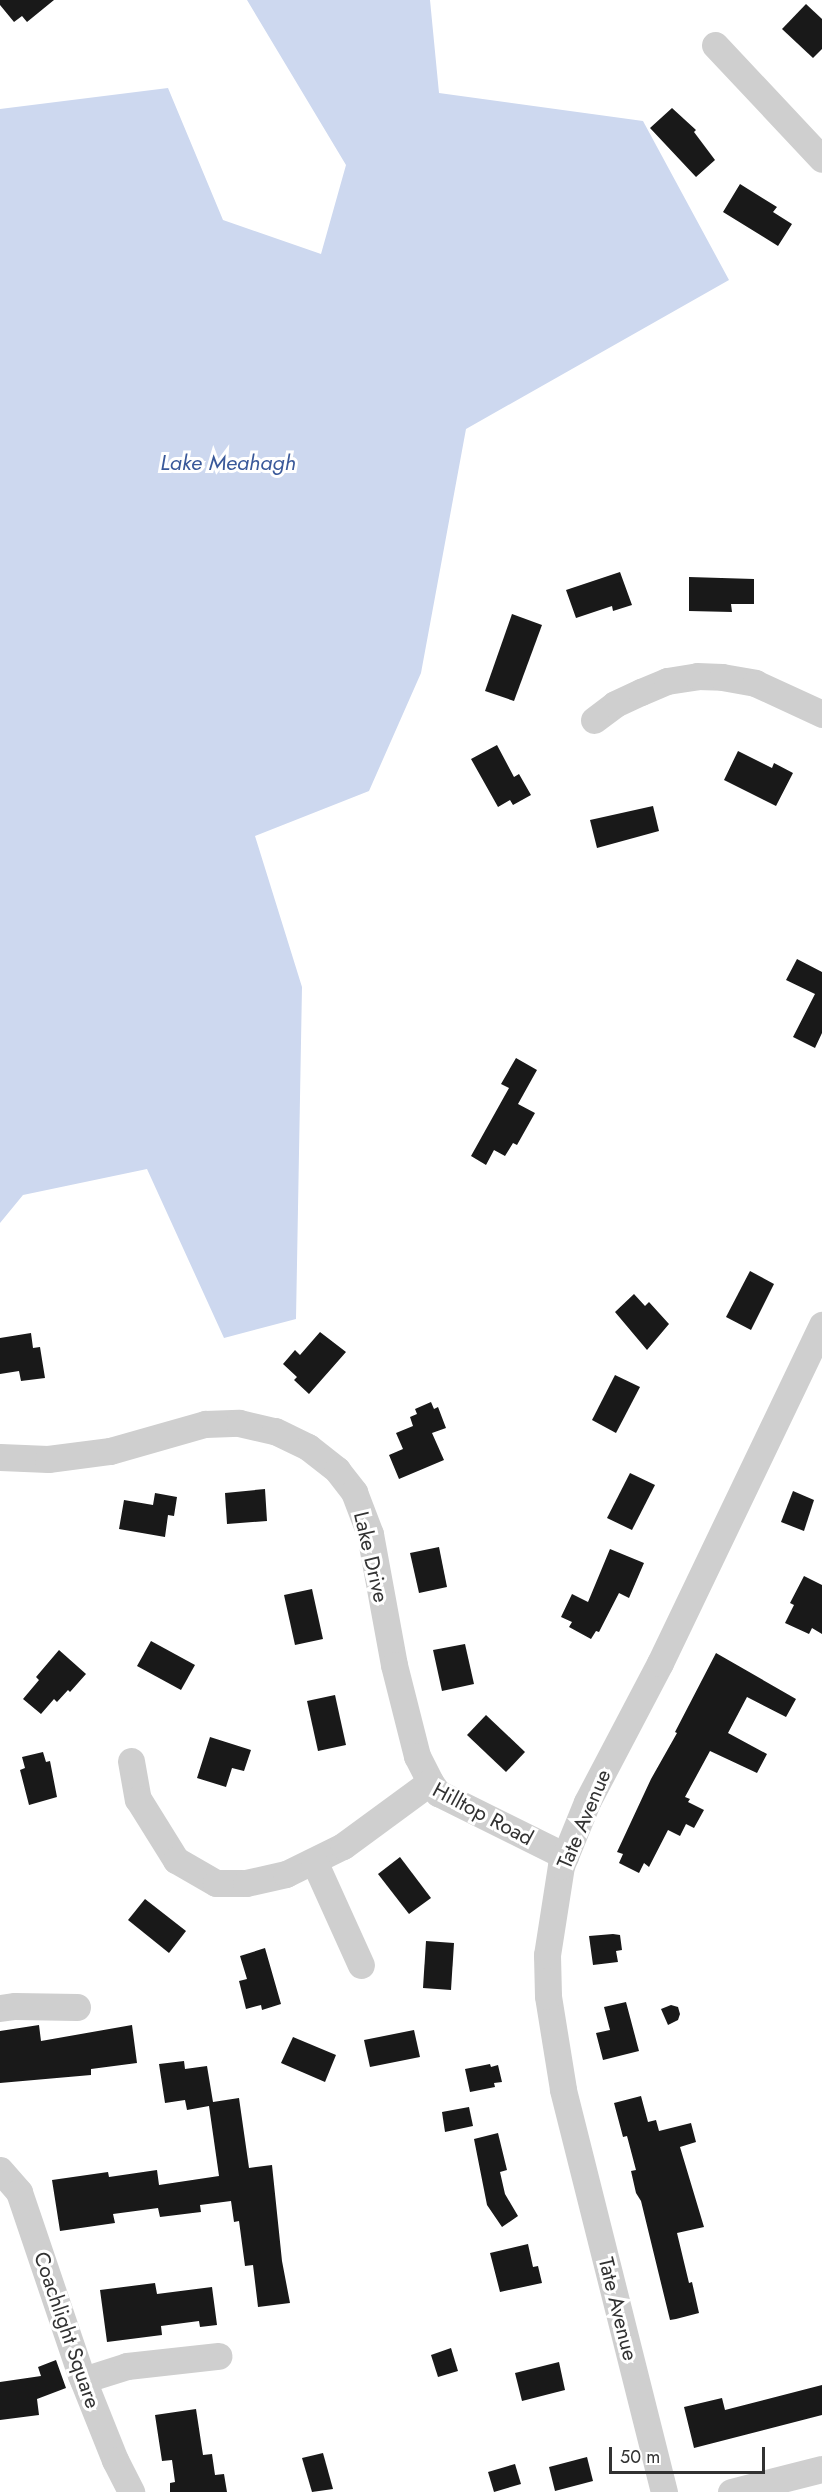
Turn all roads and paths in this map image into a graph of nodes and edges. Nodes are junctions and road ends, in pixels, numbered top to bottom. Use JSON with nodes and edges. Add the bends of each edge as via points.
{"nodes":[{"id":1,"x":715,"y":45,"type":"dead end"},
{"id":2,"x":822,"y":159,"type":"edge"},
{"id":3,"x":822,"y":714,"type":"edge"},
{"id":4,"x":594,"y":720,"type":"dead end"},
{"id":5,"x":822,"y":1325,"type":"edge"},
{"id":6,"x":0,"y":1457,"type":"edge"},
{"id":7,"x":131,"y":1761,"type":"dead end"},
{"id":8,"x":429,"y":1782,"type":"junction"},
{"id":9,"x":565,"y":1856,"type":"junction"},
{"id":10,"x":314,"y":1861,"type":"junction"},
{"id":11,"x":361,"y":1965,"type":"dead end"},
{"id":12,"x":77,"y":2007,"type":"dead end"},
{"id":13,"x":0,"y":2008,"type":"edge"},
{"id":14,"x":0,"y":2170,"type":"edge"},
{"id":15,"x":218,"y":2356,"type":"dead end"},
{"id":16,"x":83,"y":2380,"type":"junction"},
{"id":17,"x":822,"y":2469,"type":"edge"},
{"id":18,"x":131,"y":2492,"type":"edge"},
{"id":19,"x":664,"y":2492,"type":"edge"},
{"id":20,"x":730,"y":2492,"type":"edge"}],
"edges":[{"from":1,"to":2,"type":"street"},
{"from":3,"to":4,"type":"street","via":[[755,683],[697,676],[668,681],[641,692]]},
{"from":5,"to":9,"type":"street","name":"Tate Avenue","via":[[660,1663],[587,1802]]},
{"from":6,"to":8,"type":"street","name":"Lake Drive","via":[[48,1459],[110,1451],[205,1424],[239,1423],[275,1431],[308,1447],[337,1470],[354,1492],[370,1534],[394,1665],[417,1756]]},
{"from":7,"to":10,"type":"street","name":"Hilltop Road","via":[[138,1799],[154,1828],[176,1860],[195,1873],[216,1883],[246,1883],[286,1875]]},
{"from":8,"to":9,"type":"street","name":"Hilltop Road","via":[[438,1794]]},
{"from":8,"to":10,"type":"street","name":"Hilltop Road","via":[[343,1846]]},
{"from":9,"to":19,"type":"street","name":"Tate Avenue","via":[[547,1955],[550,2007],[563,2089]]},
{"from":10,"to":11,"type":"street"},
{"from":12,"to":13,"type":"street"},
{"from":14,"to":16,"type":"street","name":"Coachlight Square","via":[[19,2192]]},
{"from":15,"to":16,"type":"street","via":[[127,2366]]},
{"from":16,"to":18,"type":"street","name":"Coachlight Square"},
{"from":17,"to":20,"type":"street"}]}
